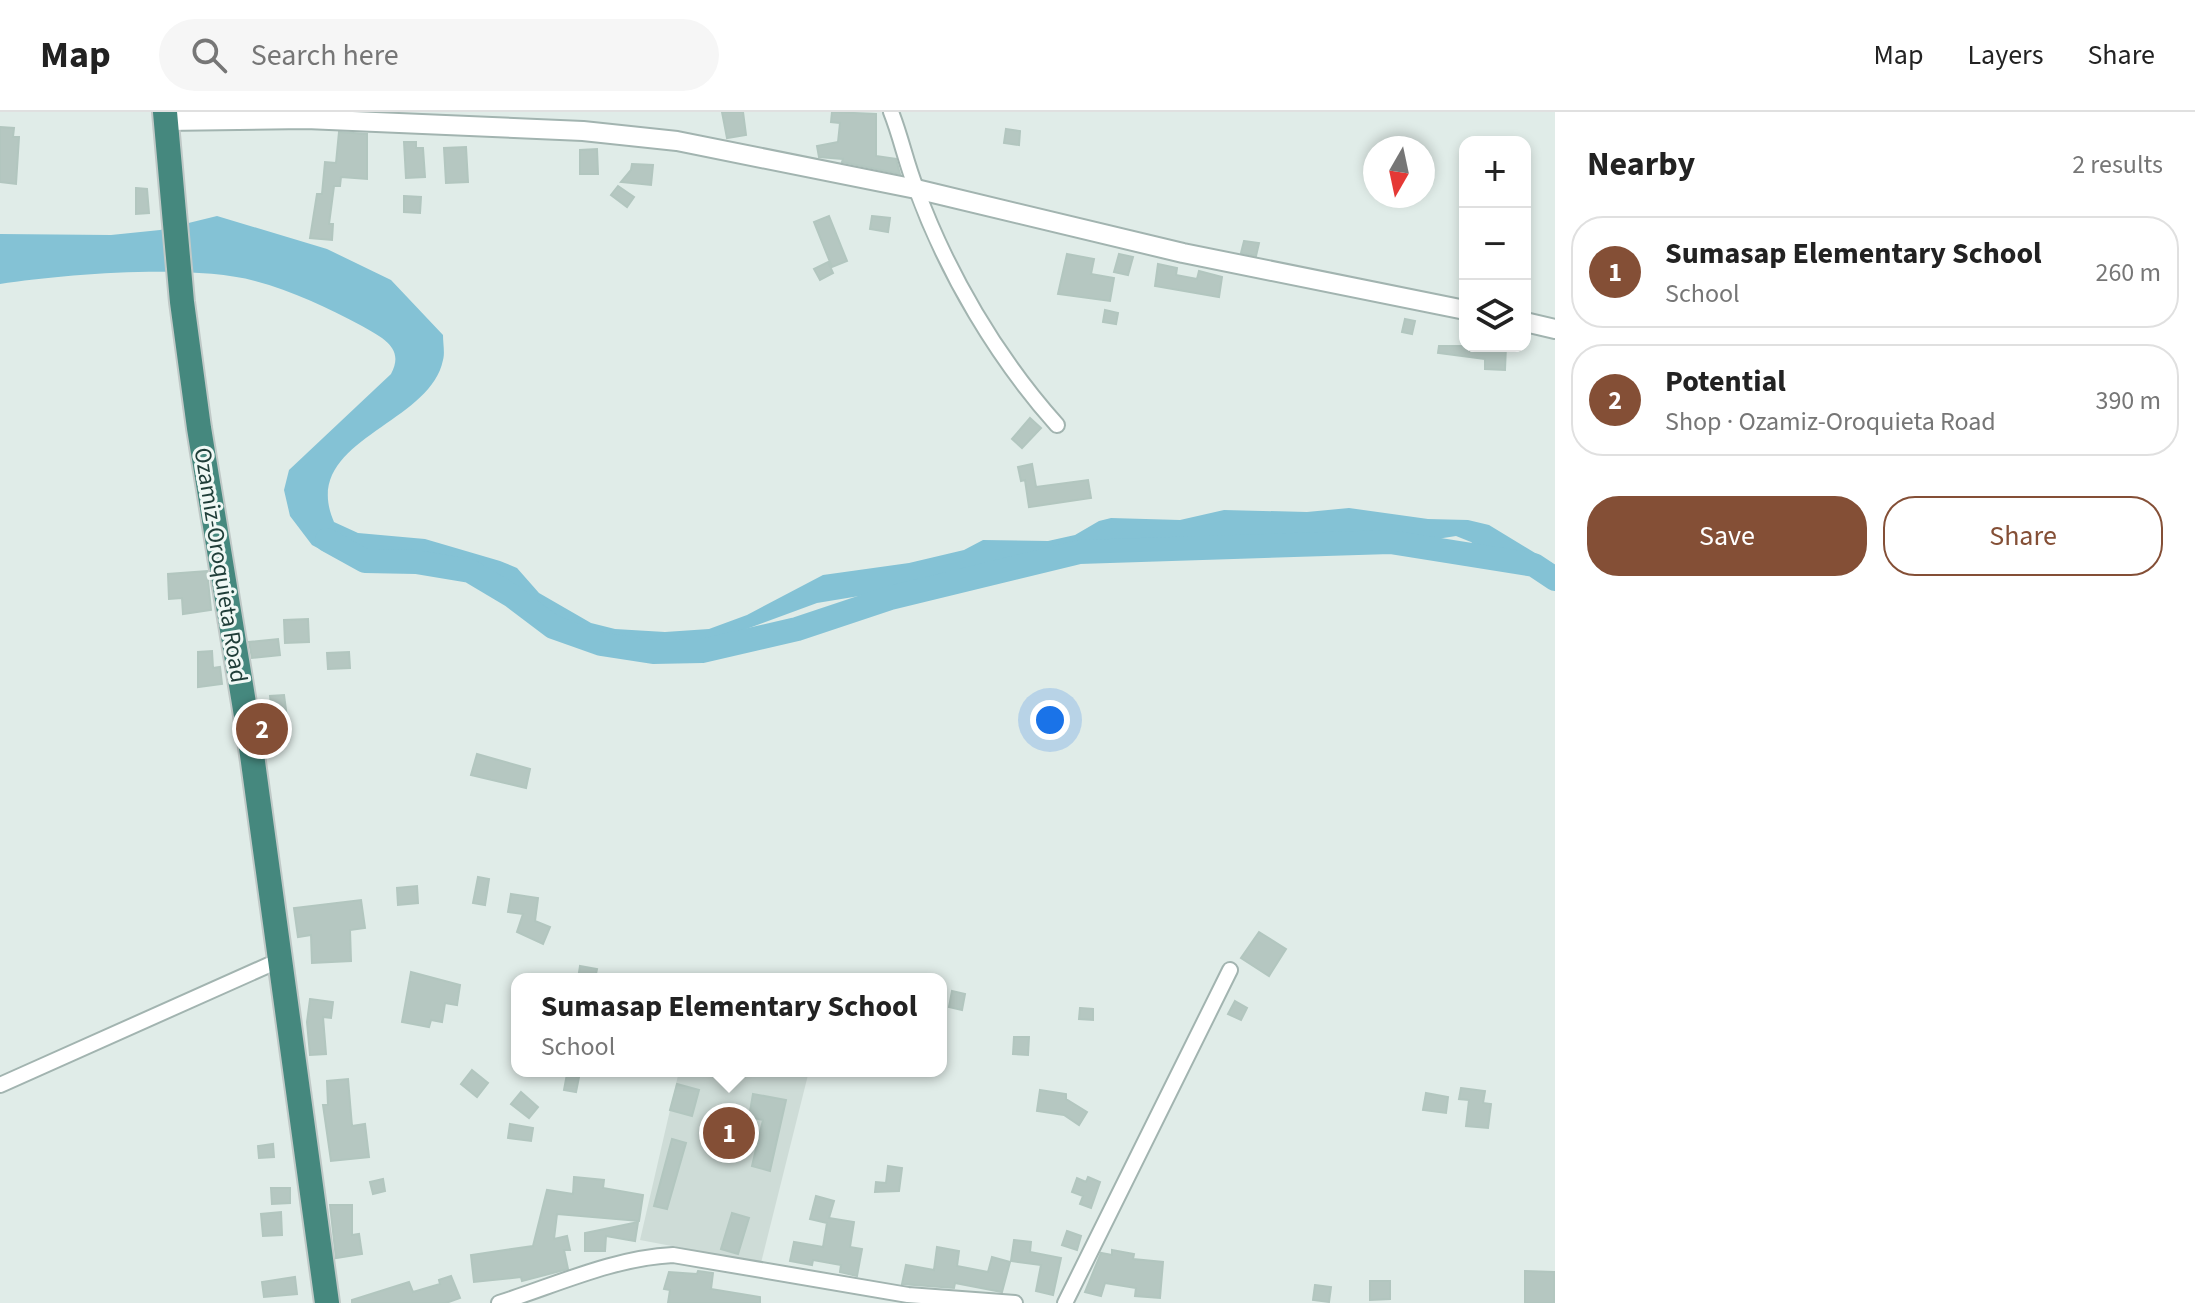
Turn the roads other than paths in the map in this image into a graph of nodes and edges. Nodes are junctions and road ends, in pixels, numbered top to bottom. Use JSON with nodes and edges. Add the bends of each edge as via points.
{"nodes":[{"id":1,"x":891,"y":112,"type":"edge"},
{"id":2,"x":165,"y":116,"type":"edge"},
{"id":3,"x":916,"y":189,"type":"junction"},
{"id":4,"x":1459,"y":309,"type":"edge"},
{"id":5,"x":1531,"y":323,"type":"edge"},
{"id":6,"x":1555,"y":329,"type":"edge"},
{"id":7,"x":1057,"y":425,"type":"dead end"},
{"id":8,"x":280,"y":960,"type":"junction"},
{"id":9,"x":1230,"y":970,"type":"dead end"},
{"id":10,"x":0,"y":1085,"type":"edge"},
{"id":11,"x":327,"y":1303,"type":"edge"},
{"id":12,"x":499,"y":1303,"type":"edge"},
{"id":13,"x":1015,"y":1303,"type":"edge"},
{"id":14,"x":1065,"y":1303,"type":"edge"}],
"edges":[{"from":1,"to":3,"type":"street"},
{"from":2,"to":3,"type":"street","via":[[583,131],[677,141]]},
{"from":2,"to":8,"type":"highway","name":"Ozamiz-Oroquieta Road","via":[[182,302]]},
{"from":3,"to":4,"type":"street","via":[[1183,253]]},
{"from":3,"to":7,"type":"street","via":[[1001,353]]},
{"from":5,"to":6,"type":"street"},
{"from":8,"to":10,"type":"street"},
{"from":8,"to":11,"type":"highway","name":"Ozamiz-Oroquieta Road"},
{"from":9,"to":14,"type":"street"},
{"from":12,"to":13,"type":"street","via":[[617,1263],[673,1255],[908,1295]]}]}
